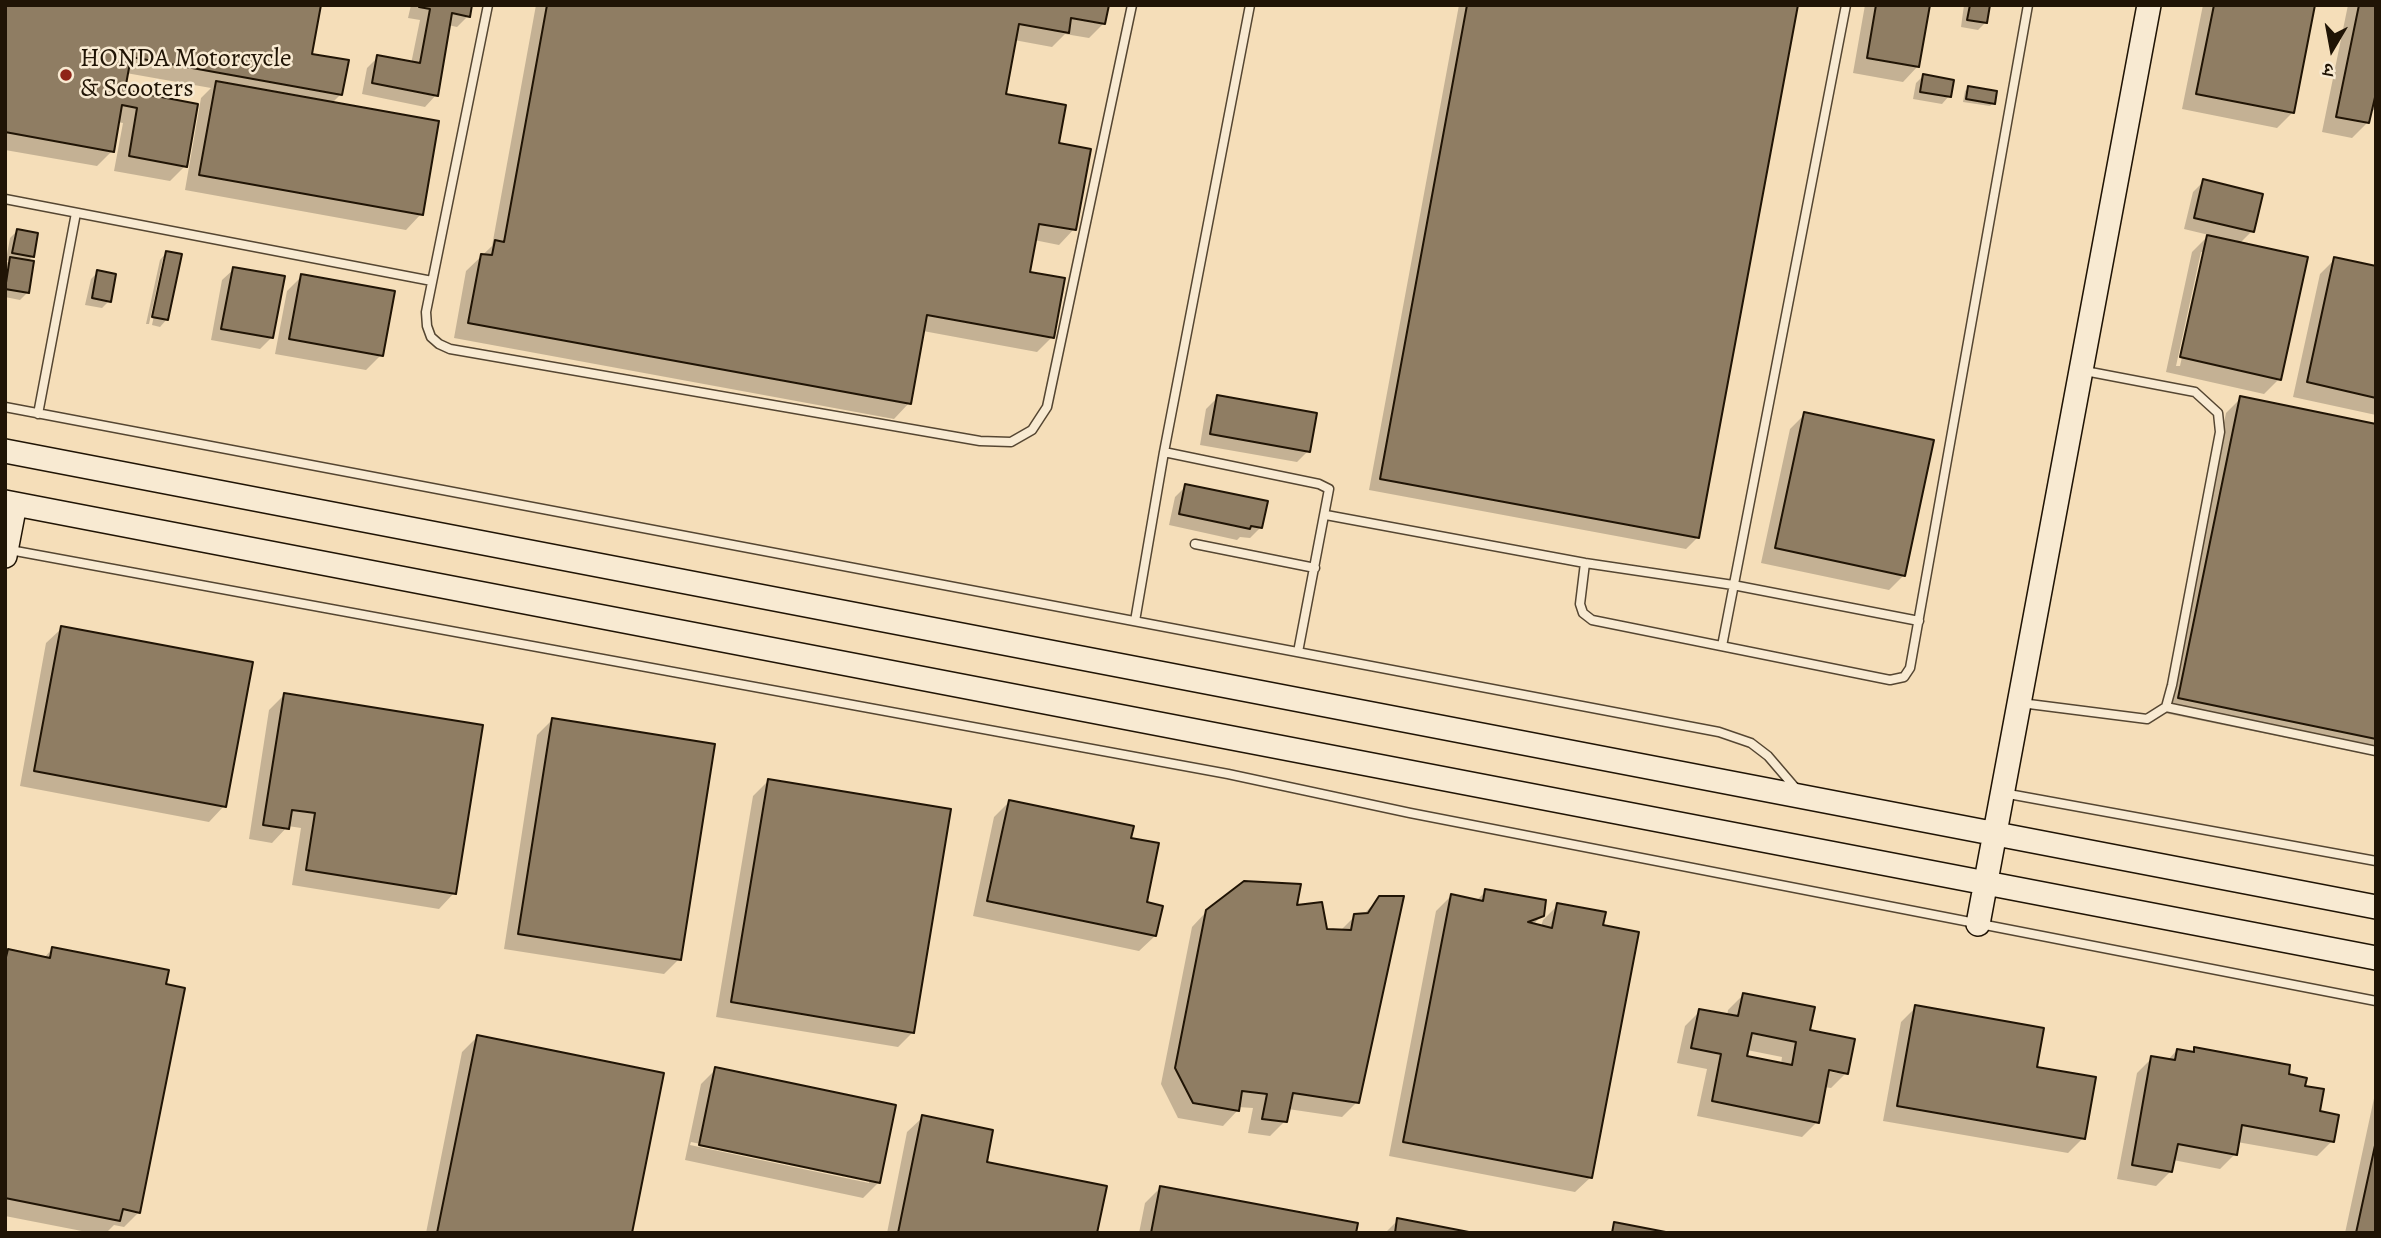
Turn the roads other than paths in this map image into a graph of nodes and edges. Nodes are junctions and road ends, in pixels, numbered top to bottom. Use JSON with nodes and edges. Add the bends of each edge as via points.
{"nodes":[{"id":1,"x":488,"y":5,"type":"edge"},
{"id":2,"x":1132,"y":5,"type":"edge"},
{"id":3,"x":1250,"y":5,"type":"edge"},
{"id":4,"x":1846,"y":5,"type":"edge"},
{"id":5,"x":2028,"y":5,"type":"edge"},
{"id":6,"x":2149,"y":5,"type":"edge"},
{"id":7,"x":5,"y":200,"type":"edge"},
{"id":8,"x":76,"y":213,"type":"junction"},
{"id":9,"x":432,"y":281,"type":"junction"},
{"id":10,"x":2081,"y":370,"type":"junction"},
{"id":11,"x":5,"y":407,"type":"edge"},
{"id":12,"x":38,"y":414,"type":"junction"},
{"id":13,"x":5,"y":451,"type":"edge"},
{"id":14,"x":1164,"y":452,"type":"junction"},
{"id":15,"x":10,"y":503,"type":"edge"},
{"id":16,"x":1326,"y":515,"type":"junction"},
{"id":17,"x":1195,"y":544,"type":"dead end"},
{"id":18,"x":6,"y":553,"type":"edge"},
{"id":19,"x":1585,"y":563,"type":"junction"},
{"id":20,"x":1315,"y":568,"type":"junction"},
{"id":21,"x":1733,"y":585,"type":"junction"},
{"id":22,"x":1135,"y":621,"type":"junction"},
{"id":23,"x":1919,"y":621,"type":"junction"},
{"id":24,"x":1722,"y":646,"type":"junction"},
{"id":25,"x":1298,"y":652,"type":"junction"},
{"id":26,"x":2018,"y":702,"type":"junction"},
{"id":27,"x":2166,"y":707,"type":"junction"},
{"id":28,"x":2376,"y":751,"type":"edge"},
{"id":29,"x":2001,"y":793,"type":"junction"},
{"id":30,"x":1804,"y":798,"type":"junction"},
{"id":31,"x":1994,"y":835,"type":"junction"},
{"id":32,"x":2376,"y":861,"type":"edge"},
{"id":33,"x":1984,"y":883,"type":"junction"},
{"id":34,"x":2376,"y":907,"type":"edge"},
{"id":35,"x":1978,"y":924,"type":"junction"},
{"id":36,"x":2376,"y":958,"type":"edge"},
{"id":37,"x":2376,"y":1001,"type":"edge"}],
"edges":[{"from":1,"to":9,"type":"lane"},
{"from":2,"to":9,"type":"lane","via":[[1047,407],[1032,430],[1011,442],[980,441],[450,349],[430,337],[427,326]]},
{"from":3,"to":14,"type":"lane"},
{"from":4,"to":21,"type":"lane"},
{"from":5,"to":23,"type":"lane"},
{"from":6,"to":10,"type":"street"},
{"from":7,"to":8,"type":"lane"},
{"from":8,"to":9,"type":"lane"},
{"from":8,"to":12,"type":"lane"},
{"from":10,"to":26,"type":"street"},
{"from":10,"to":27,"type":"lane","via":[[2195,392],[2218,413],[2220,432]]},
{"from":11,"to":12,"type":"lane"},
{"from":12,"to":22,"type":"lane"},
{"from":13,"to":30,"type":"street"},
{"from":14,"to":16,"type":"lane","via":[[1320,484],[1329,489]]},
{"from":14,"to":22,"type":"lane"},
{"from":15,"to":18,"type":"street"},
{"from":15,"to":33,"type":"street"},
{"from":16,"to":19,"type":"lane"},
{"from":16,"to":20,"type":"lane"},
{"from":17,"to":20,"type":"lane"},
{"from":18,"to":35,"type":"lane","via":[[1228,774]]},
{"from":19,"to":21,"type":"lane"},
{"from":19,"to":24,"type":"lane","via":[[1580,604],[1592,620]]},
{"from":20,"to":25,"type":"lane"},
{"from":21,"to":23,"type":"lane"},
{"from":21,"to":24,"type":"lane"},
{"from":22,"to":25,"type":"lane"},
{"from":23,"to":24,"type":"lane","via":[[1910,668],[1904,677],[1890,680]]},
{"from":25,"to":30,"type":"lane","via":[[1719,732],[1751,743],[1768,756]]},
{"from":26,"to":27,"type":"lane","via":[[2147,719]]},
{"from":26,"to":29,"type":"street"},
{"from":27,"to":28,"type":"lane"},
{"from":29,"to":31,"type":"street"},
{"from":29,"to":32,"type":"lane"},
{"from":30,"to":31,"type":"street"},
{"from":31,"to":33,"type":"street"},
{"from":31,"to":34,"type":"street"},
{"from":33,"to":35,"type":"street"},
{"from":33,"to":36,"type":"street"},
{"from":35,"to":37,"type":"lane"}]}
